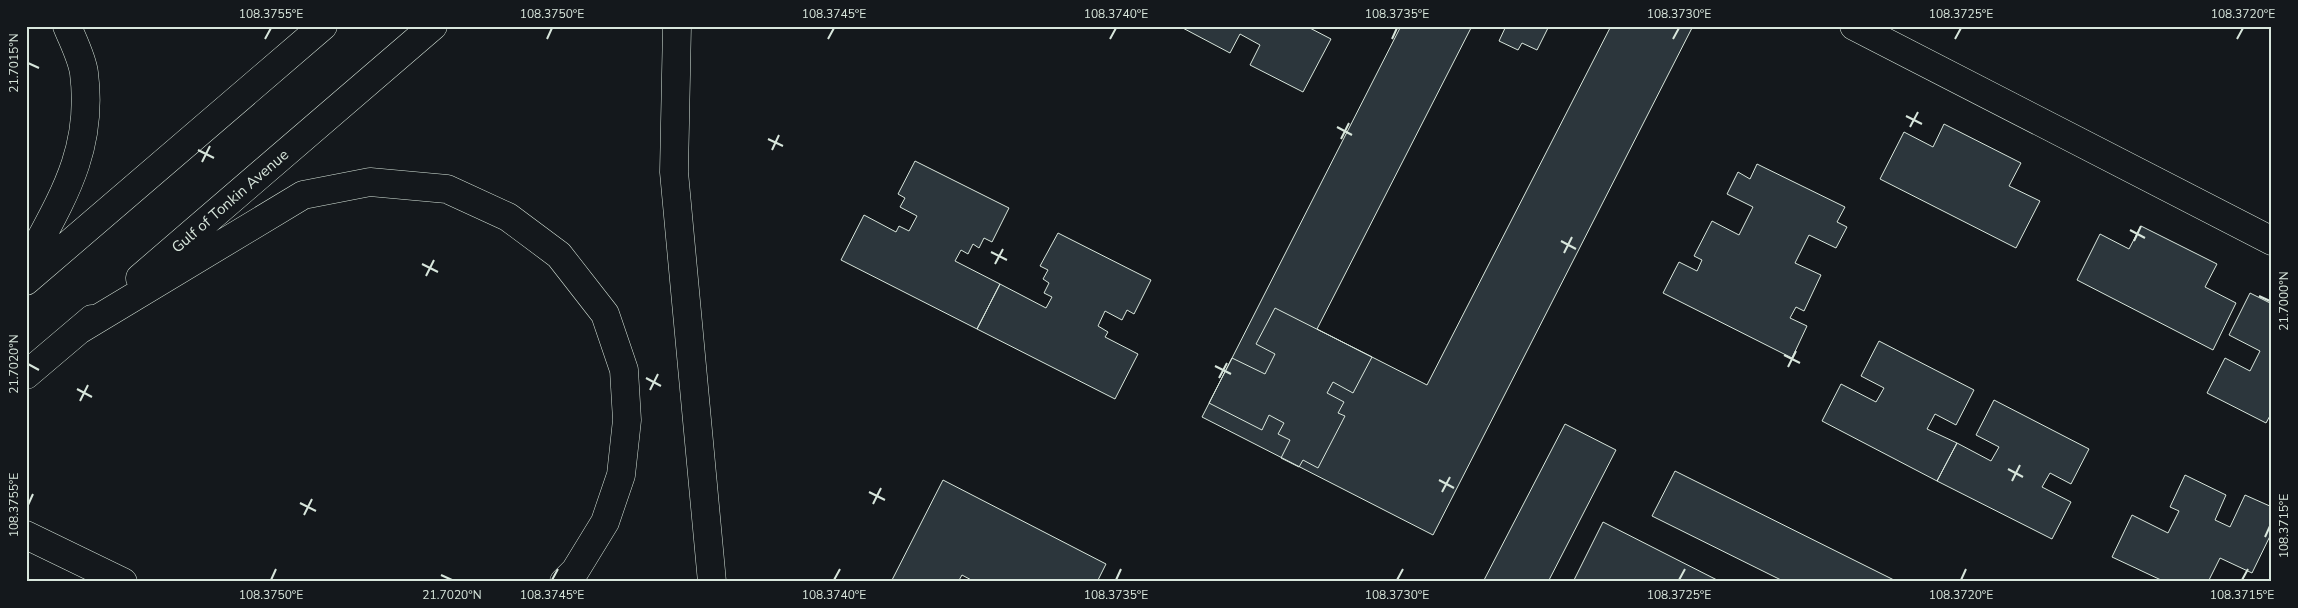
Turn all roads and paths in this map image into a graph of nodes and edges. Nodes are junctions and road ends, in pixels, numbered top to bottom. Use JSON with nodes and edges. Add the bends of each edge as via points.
{"nodes":[{"id":1,"x":67,"y":26,"type":"edge"},
{"id":2,"x":322,"y":26,"type":"edge"},
{"id":3,"x":433,"y":26,"type":"edge"},
{"id":4,"x":677,"y":26,"type":"edge"},
{"id":5,"x":1854,"y":26,"type":"edge"},
{"id":6,"x":2272,"y":241,"type":"edge"},
{"id":7,"x":26,"y":266,"type":"edge"},
{"id":8,"x":26,"y":281,"type":"edge"},
{"id":9,"x":79,"y":330,"type":"junction"},
{"id":10,"x":26,"y":375,"type":"edge"},
{"id":11,"x":26,"y":535,"type":"edge"},
{"id":12,"x":122,"y":582,"type":"edge"},
{"id":13,"x":564,"y":582,"type":"edge"},
{"id":14,"x":712,"y":582,"type":"edge"}],
"edges":[{"from":1,"to":7,"type":"main road","via":[[84,72],[86,126],[71,180]]},
{"from":2,"to":8,"type":"main road"},
{"from":3,"to":9,"type":"main road","name":"Gulf of Tonkin Avenue"},
{"from":4,"to":14,"type":"main road","via":[[674,172]]},
{"from":5,"to":6,"type":"main road"},
{"from":9,"to":10,"type":"main road","name":"Gulf of Tonkin Avenue"},
{"from":9,"to":13,"type":"main road","via":[[303,195],[370,182],[447,189],[508,217],[559,255],[605,314],[624,370],[627,420],[620,475],[605,522]]},
{"from":11,"to":12,"type":"main road"}]}
